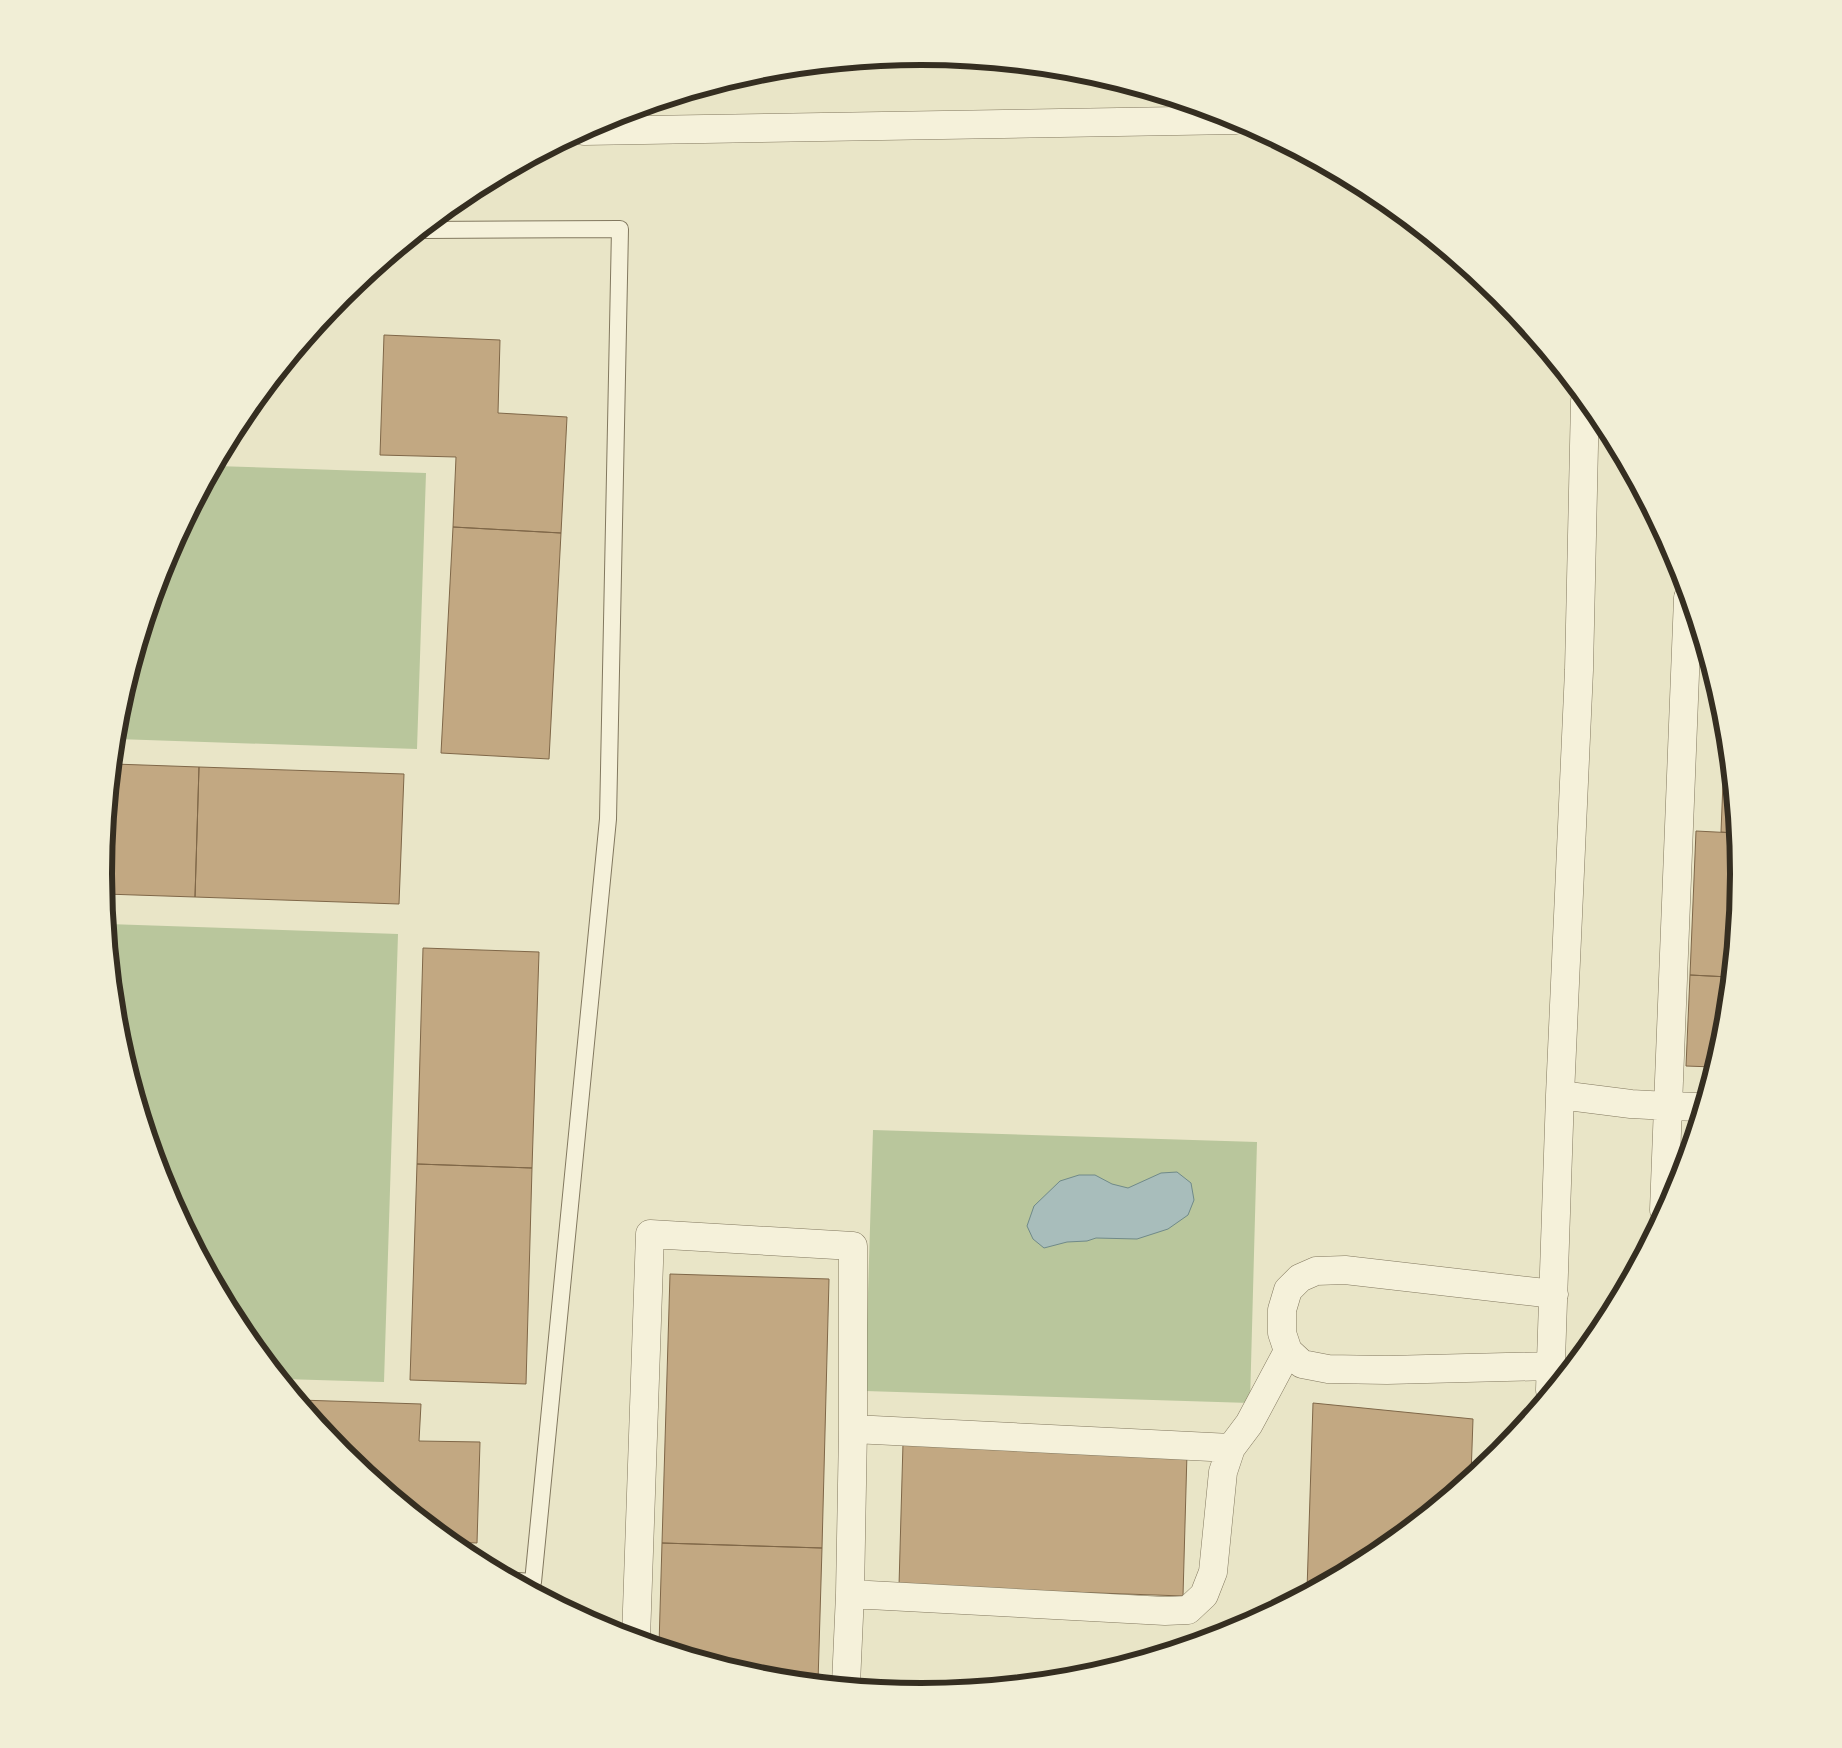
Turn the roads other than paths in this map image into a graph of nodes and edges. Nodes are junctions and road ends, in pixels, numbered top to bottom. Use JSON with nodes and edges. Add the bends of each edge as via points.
{"nodes":[{"id":1,"x":1214,"y":120,"type":"edge"},
{"id":2,"x":603,"y":131,"type":"edge"},
{"id":3,"x":432,"y":230,"type":"edge"},
{"id":4,"x":1586,"y":414,"type":"edge"},
{"id":5,"x":1687,"y":615,"type":"edge"},
{"id":6,"x":1560,"y":1095,"type":"junction"},
{"id":7,"x":1668,"y":1106,"type":"junction"},
{"id":8,"x":1695,"y":1106,"type":"edge"},
{"id":9,"x":1665,"y":1192,"type":"edge"},
{"id":10,"x":1554,"y":1294,"type":"junction"},
{"id":11,"x":1288,"y":1351,"type":"junction"},
{"id":12,"x":1551,"y":1378,"type":"edge"},
{"id":13,"x":853,"y":1429,"type":"junction"},
{"id":14,"x":1231,"y":1448,"type":"junction"},
{"id":15,"x":529,"y":1582,"type":"edge"},
{"id":16,"x":850,"y":1594,"type":"junction"},
{"id":17,"x":636,"y":1631,"type":"edge"},
{"id":18,"x":846,"y":1679,"type":"edge"}],
"edges":[{"from":1,"to":2,"type":"street"},
{"from":3,"to":15,"type":"lane","via":[[620,229],[608,819],[533,1582]]},
{"from":4,"to":6,"type":"street","via":[[1580,670]]},
{"from":5,"to":7,"type":"street"},
{"from":6,"to":7,"type":"street"},
{"from":6,"to":10,"type":"street"},
{"from":7,"to":8,"type":"street"},
{"from":7,"to":9,"type":"street"},
{"from":10,"to":11,"type":"street","via":[[1345,1270],[1316,1271],[1300,1278],[1288,1290],[1282,1310],[1282,1333]]},
{"from":10,"to":12,"type":"street"},
{"from":11,"to":12,"type":"street","via":[[1302,1364],[1328,1370]]},
{"from":11,"to":14,"type":"street"},
{"from":13,"to":14,"type":"street"},
{"from":13,"to":16,"type":"street"},
{"from":13,"to":17,"type":"street","via":[[853,1246],[650,1234]]},
{"from":14,"to":16,"type":"street","via":[[1223,1472],[1213,1572],[1204,1595],[1188,1610]]},
{"from":16,"to":18,"type":"street"}]}
